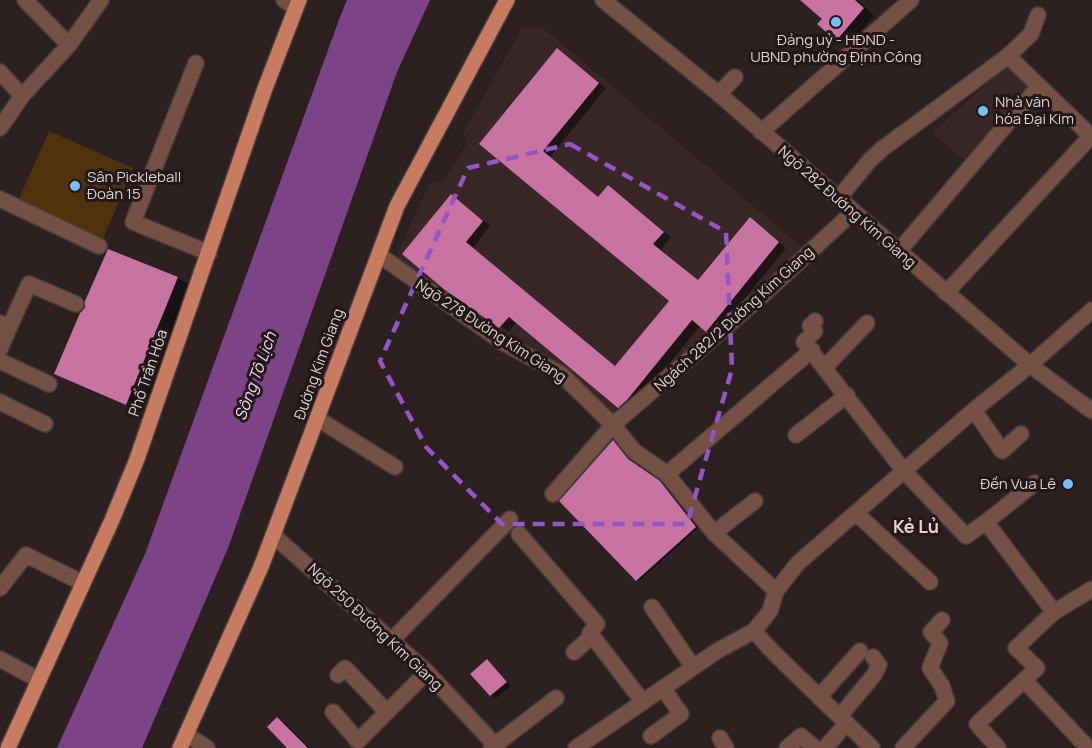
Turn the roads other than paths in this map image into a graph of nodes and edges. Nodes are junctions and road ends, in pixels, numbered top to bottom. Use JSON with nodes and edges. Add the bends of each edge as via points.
{"nodes":[{"id":1,"x":25,"y":0,"type":"edge"},
{"id":2,"x":101,"y":0,"type":"edge"},
{"id":3,"x":507,"y":0,"type":"edge"},
{"id":4,"x":603,"y":0,"type":"edge"},
{"id":5,"x":911,"y":0,"type":"edge"},
{"id":6,"x":293,"y":2,"type":"edge"},
{"id":7,"x":1038,"y":15,"type":"dead end"},
{"id":8,"x":69,"y":45,"type":"junction"},
{"id":9,"x":1008,"y":56,"type":"junction"},
{"id":10,"x":196,"y":63,"type":"dead end"},
{"id":11,"x":0,"y":72,"type":"edge"},
{"id":12,"x":735,"y":76,"type":"dead end"},
{"id":13,"x":1039,"y":86,"type":"junction"},
{"id":14,"x":719,"y":94,"type":"junction"},
{"id":15,"x":22,"y":96,"type":"junction"},
{"id":16,"x":0,"y":128,"type":"edge"},
{"id":17,"x":761,"y":132,"type":"junction"},
{"id":18,"x":1092,"y":136,"type":"edge"},
{"id":19,"x":0,"y":199,"type":"edge"},
{"id":20,"x":838,"y":199,"type":"junction"},
{"id":21,"x":853,"y":212,"type":"junction"},
{"id":22,"x":99,"y":246,"type":"dead end"},
{"id":23,"x":898,"y":252,"type":"junction"},
{"id":24,"x":209,"y":253,"type":"junction"},
{"id":25,"x":379,"y":255,"type":"junction"},
{"id":26,"x":946,"y":293,"type":"junction"},
{"id":27,"x":76,"y":304,"type":"dead end"},
{"id":28,"x":1092,"y":310,"type":"edge"},
{"id":29,"x":815,"y":321,"type":"dead end"},
{"id":30,"x":867,"y":323,"type":"dead end"},
{"id":31,"x":5,"y":325,"type":"edge"},
{"id":32,"x":0,"y":349,"type":"edge"},
{"id":33,"x":812,"y":350,"type":"junction"},
{"id":34,"x":0,"y":361,"type":"edge"},
{"id":35,"x":1030,"y":365,"type":"junction"},
{"id":36,"x":825,"y":367,"type":"junction"},
{"id":37,"x":49,"y":384,"type":"dead end"},
{"id":38,"x":847,"y":395,"type":"junction"},
{"id":39,"x":0,"y":402,"type":"edge"},
{"id":40,"x":974,"y":410,"type":"junction"},
{"id":41,"x":1092,"y":411,"type":"edge"},
{"id":42,"x":318,"y":419,"type":"junction"},
{"id":43,"x":45,"y":424,"type":"dead end"},
{"id":44,"x":613,"y":425,"type":"junction"},
{"id":45,"x":1021,"y":434,"type":"dead end"},
{"id":46,"x":796,"y":435,"type":"dead end"},
{"id":47,"x":395,"y":467,"type":"dead end"},
{"id":48,"x":904,"y":471,"type":"junction"},
{"id":49,"x":667,"y":474,"type":"junction"},
{"id":50,"x":1035,"y":483,"type":"dead end"},
{"id":51,"x":553,"y":494,"type":"dead end"},
{"id":52,"x":757,"y":499,"type":"dead end"},
{"id":53,"x":856,"y":513,"type":"junction"},
{"id":54,"x":510,"y":519,"type":"dead end"},
{"id":55,"x":986,"y":522,"type":"junction"},
{"id":56,"x":714,"y":533,"type":"junction"},
{"id":57,"x":519,"y":534,"type":"dead end"},
{"id":58,"x":274,"y":536,"type":"junction"},
{"id":59,"x":930,"y":582,"type":"dead end"},
{"id":60,"x":83,"y":583,"type":"junction"},
{"id":61,"x":1,"y":585,"type":"edge"},
{"id":62,"x":1092,"y":589,"type":"edge"},
{"id":63,"x":777,"y":591,"type":"junction"},
{"id":64,"x":652,"y":607,"type":"dead end"},
{"id":65,"x":1054,"y":612,"type":"junction"},
{"id":66,"x":942,"y":620,"type":"dead end"},
{"id":67,"x":754,"y":631,"type":"junction"},
{"id":68,"x":592,"y":636,"type":"junction"},
{"id":69,"x":392,"y":639,"type":"junction"},
{"id":70,"x":574,"y":651,"type":"dead end"},
{"id":71,"x":0,"y":659,"type":"edge"},
{"id":72,"x":693,"y":667,"type":"junction"},
{"id":73,"x":428,"y":672,"type":"junction"},
{"id":74,"x":338,"y":675,"type":"dead end"},
{"id":75,"x":39,"y":680,"type":"junction"},
{"id":76,"x":1025,"y":681,"type":"junction"},
{"id":77,"x":663,"y":688,"type":"junction"},
{"id":78,"x":819,"y":697,"type":"junction"},
{"id":79,"x":556,"y":699,"type":"dead end"},
{"id":80,"x":643,"y":702,"type":"junction"},
{"id":81,"x":333,"y":712,"type":"dead end"},
{"id":82,"x":387,"y":712,"type":"junction"},
{"id":83,"x":844,"y":719,"type":"junction"},
{"id":84,"x":651,"y":736,"type":"dead end"},
{"id":85,"x":183,"y":741,"type":"edge"},
{"id":86,"x":494,"y":747,"type":"edge"},
{"id":87,"x":8,"y":748,"type":"edge"},
{"id":88,"x":207,"y":748,"type":"edge"},
{"id":89,"x":576,"y":748,"type":"edge"},
{"id":90,"x":787,"y":748,"type":"edge"},
{"id":91,"x":815,"y":748,"type":"edge"},
{"id":92,"x":825,"y":748,"type":"edge"},
{"id":93,"x":872,"y":748,"type":"edge"},
{"id":94,"x":903,"y":748,"type":"edge"},
{"id":95,"x":998,"y":748,"type":"edge"},
{"id":96,"x":1088,"y":748,"type":"edge"}],
"edges":[{"from":1,"to":8,"type":"street"},
{"from":2,"to":8,"type":"street"},
{"from":3,"to":25,"type":"main road","name":"Đường Kim Giang","via":[[397,206]]},
{"from":4,"to":14,"type":"street","name":"Ngõ 282 Đường Kim Giang"},
{"from":5,"to":17,"type":"street"},
{"from":6,"to":24,"type":"main road","name":"Phố Trần Hòa"},
{"from":7,"to":9,"type":"street","via":[[1031,34]]},
{"from":8,"to":15,"type":"street"},
{"from":9,"to":13,"type":"street"},
{"from":9,"to":20,"type":"street","via":[[882,149]]},
{"from":10,"to":24,"type":"street","via":[[133,222]]},
{"from":11,"to":15,"type":"street"},
{"from":12,"to":14,"type":"street"},
{"from":13,"to":18,"type":"street"},
{"from":13,"to":23,"type":"street"},
{"from":14,"to":17,"type":"street","name":"Ngõ 282 Đường Kim Giang"},
{"from":15,"to":16,"type":"street"},
{"from":17,"to":20,"type":"street","name":"Ngõ 282 Đường Kim Giang"},
{"from":18,"to":26,"type":"street"},
{"from":19,"to":22,"type":"street"},
{"from":20,"to":21,"type":"street","name":"Ngõ 282 Đường Kim Giang"},
{"from":21,"to":23,"type":"street","name":"Ngõ 282 Đường Kim Giang"},
{"from":21,"to":44,"type":"street","name":"Ngách 282/2 Đường Kim Giang"},
{"from":23,"to":26,"type":"street","name":"Ngõ 282 Đường Kim Giang"},
{"from":24,"to":60,"type":"main road","name":"Phố Trần Hòa","via":[[137,459]]},
{"from":25,"to":42,"type":"main road","name":"Đường Kim Giang"},
{"from":25,"to":44,"type":"street","name":"Ngõ 278 Đường Kim Giang","via":[[502,342],[561,374]]},
{"from":26,"to":35,"type":"street","name":"Ngõ 282 Đường Kim Giang"},
{"from":27,"to":31,"type":"street","via":[[29,284]]},
{"from":28,"to":35,"type":"street"},
{"from":29,"to":33,"type":"street","via":[[810,326],[815,331],[804,342]]},
{"from":30,"to":36,"type":"street"},
{"from":31,"to":32,"type":"street"},
{"from":33,"to":36,"type":"street"},
{"from":33,"to":49,"type":"street"},
{"from":34,"to":37,"type":"street"},
{"from":35,"to":40,"type":"street"},
{"from":35,"to":41,"type":"street","name":"Ngõ 282 Đường Kim Giang"},
{"from":36,"to":38,"type":"street"},
{"from":38,"to":46,"type":"street"},
{"from":38,"to":48,"type":"street"},
{"from":39,"to":43,"type":"street"},
{"from":40,"to":45,"type":"street","via":[[1002,451]]},
{"from":40,"to":48,"type":"street"},
{"from":42,"to":47,"type":"street"},
{"from":42,"to":58,"type":"main road","name":"Đường Kim Giang"},
{"from":44,"to":49,"type":"street","name":"Ngõ 278 Đường Kim Giang","via":[[634,451]]},
{"from":44,"to":51,"type":"street","name":"Ngách 282/2 Đường Kim Giang"},
{"from":48,"to":53,"type":"street"},
{"from":48,"to":55,"type":"street","via":[[966,537]]},
{"from":49,"to":56,"type":"street","name":"Ngõ 278 Đường Kim Giang"},
{"from":50,"to":55,"type":"street"},
{"from":52,"to":56,"type":"street"},
{"from":53,"to":59,"type":"street"},
{"from":53,"to":63,"type":"street","via":[[798,563]]},
{"from":54,"to":69,"type":"street"},
{"from":55,"to":65,"type":"street"},
{"from":56,"to":63,"type":"street","name":"Ngõ 278 Đường Kim Giang"},
{"from":57,"to":68,"type":"street","via":[[597,624]]},
{"from":58,"to":69,"type":"street","name":"Ngõ 250 Đường Kim Giang"},
{"from":58,"to":85,"type":"main road","name":"Đường Kim Giang"},
{"from":60,"to":61,"type":"street","via":[[26,555]]},
{"from":60,"to":75,"type":"main road","name":"Phố Trần Hòa"},
{"from":62,"to":65,"type":"street"},
{"from":63,"to":67,"type":"street","via":[[770,611]]},
{"from":64,"to":72,"type":"street"},
{"from":65,"to":76,"type":"street","via":[[1016,648],[1038,668]]},
{"from":66,"to":94,"type":"street","via":[[931,632],[940,643],[930,668],[947,701]]},
{"from":67,"to":72,"type":"street"},
{"from":67,"to":78,"type":"street"},
{"from":68,"to":70,"type":"street"},
{"from":68,"to":80,"type":"street"},
{"from":69,"to":73,"type":"street","name":"Ngõ 250 Đường Kim Giang"},
{"from":71,"to":75,"type":"street"},
{"from":72,"to":77,"type":"street"},
{"from":73,"to":82,"type":"street"},
{"from":73,"to":86,"type":"street","name":"Ngõ 250 Đường Kim Giang"},
{"from":74,"to":82,"type":"street","via":[[345,668]]},
{"from":75,"to":87,"type":"main road","name":"Phố Trần Hòa"},
{"from":76,"to":95,"type":"street","via":[[977,724]]},
{"from":76,"to":96,"type":"street"},
{"from":77,"to":80,"type":"street"},
{"from":77,"to":84,"type":"street","via":[[681,714]]},
{"from":78,"to":83,"type":"street"},
{"from":78,"to":83,"type":"street","via":[[866,654],[879,665]]},
{"from":79,"to":86,"type":"street"},
{"from":80,"to":89,"type":"street"},
{"from":81,"to":82,"type":"street","via":[[358,741]]},
{"from":83,"to":92,"type":"street"},
{"from":83,"to":93,"type":"street"},
{"from":85,"to":88,"type":"street"},
{"from":90,"to":91,"type":"street","via":[[801,736]]}]}
